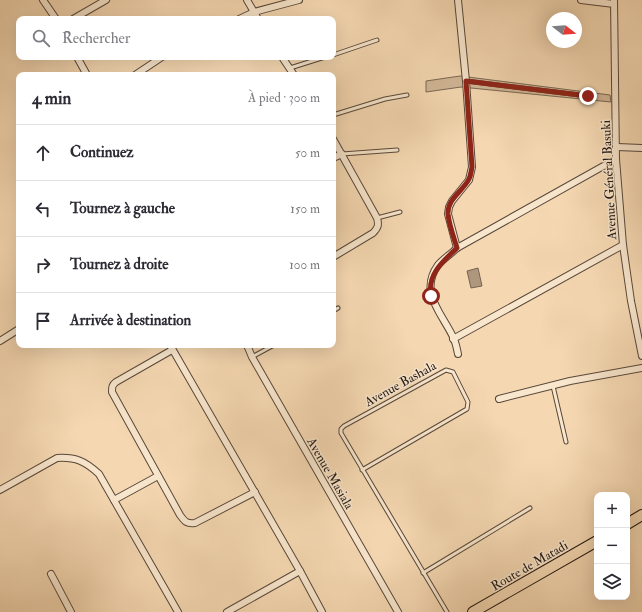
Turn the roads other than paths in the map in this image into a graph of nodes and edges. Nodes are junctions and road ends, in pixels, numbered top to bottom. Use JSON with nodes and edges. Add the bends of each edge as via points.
{"nodes":[{"id":1,"x":43,"y":0,"type":"edge"},
{"id":2,"x":106,"y":0,"type":"edge"},
{"id":3,"x":247,"y":0,"type":"edge"},
{"id":4,"x":300,"y":0,"type":"edge"},
{"id":5,"x":458,"y":0,"type":"edge"},
{"id":6,"x":581,"y":0,"type":"edge"},
{"id":7,"x":614,"y":2,"type":"edge"},
{"id":8,"x":254,"y":12,"type":"junction"},
{"id":9,"x":54,"y":16,"type":"edge"},
{"id":10,"x":78,"y":16,"type":"edge"},
{"id":11,"x":245,"y":16,"type":"edge"},
{"id":12,"x":256,"y":16,"type":"edge"},
{"id":13,"x":378,"y":40,"type":"dead end"},
{"id":14,"x":336,"y":53,"type":"edge"},
{"id":15,"x":79,"y":60,"type":"edge"},
{"id":16,"x":158,"y":60,"type":"edge"},
{"id":17,"x":284,"y":60,"type":"edge"},
{"id":18,"x":315,"y":60,"type":"edge"},
{"id":19,"x":290,"y":68,"type":"junction"},
{"id":20,"x":85,"y":72,"type":"edge"},
{"id":21,"x":140,"y":72,"type":"edge"},
{"id":22,"x":292,"y":72,"type":"edge"},
{"id":23,"x":466,"y":81,"type":"junction"},
{"id":24,"x":407,"y":95,"type":"dead end"},
{"id":25,"x":588,"y":96,"type":"dead end"},
{"id":26,"x":336,"y":114,"type":"edge"},
{"id":27,"x":336,"y":144,"type":"edge"},
{"id":28,"x":617,"y":147,"type":"junction"},
{"id":29,"x":642,"y":148,"type":"edge"},
{"id":30,"x":397,"y":150,"type":"dead end"},
{"id":31,"x":342,"y":154,"type":"junction"},
{"id":32,"x":336,"y":157,"type":"edge"},
{"id":33,"x":616,"y":159,"type":"junction"},
{"id":34,"x":400,"y":212,"type":"dead end"},
{"id":35,"x":377,"y":218,"type":"junction"},
{"id":36,"x":623,"y":245,"type":"junction"},
{"id":37,"x":457,"y":248,"type":"junction"},
{"id":38,"x":336,"y":255,"type":"edge"},
{"id":39,"x":16,"y":331,"type":"edge"},
{"id":40,"x":454,"y":339,"type":"junction"},
{"id":41,"x":0,"y":341,"type":"edge"},
{"id":42,"x":169,"y":348,"type":"edge"},
{"id":43,"x":172,"y":348,"type":"edge"},
{"id":44,"x":248,"y":348,"type":"edge"},
{"id":45,"x":268,"y":348,"type":"edge"},
{"id":46,"x":458,"y":354,"type":"dead end"},
{"id":47,"x":642,"y":356,"type":"edge"},
{"id":48,"x":252,"y":357,"type":"junction"},
{"id":49,"x":642,"y":368,"type":"edge"},
{"id":50,"x":553,"y":386,"type":"junction"},
{"id":51,"x":499,"y":399,"type":"dead end"},
{"id":52,"x":566,"y":442,"type":"dead end"},
{"id":53,"x":362,"y":470,"type":"junction"},
{"id":54,"x":158,"y":476,"type":"junction"},
{"id":55,"x":0,"y":490,"type":"edge"},
{"id":56,"x":255,"y":492,"type":"junction"},
{"id":57,"x":114,"y":500,"type":"junction"},
{"id":58,"x":530,"y":508,"type":"dead end"},
{"id":59,"x":642,"y":515,"type":"edge"},
{"id":60,"x":630,"y":522,"type":"edge"},
{"id":61,"x":594,"y":543,"type":"edge"},
{"id":62,"x":300,"y":571,"type":"junction"},
{"id":63,"x":423,"y":573,"type":"junction"},
{"id":64,"x":51,"y":574,"type":"dead end"},
{"id":65,"x":71,"y":612,"type":"edge"},
{"id":66,"x":178,"y":612,"type":"edge"},
{"id":67,"x":227,"y":612,"type":"edge"},
{"id":68,"x":322,"y":612,"type":"edge"},
{"id":69,"x":398,"y":612,"type":"edge"},
{"id":70,"x":447,"y":612,"type":"edge"},
{"id":71,"x":473,"y":612,"type":"edge"}],
"edges":[{"from":1,"to":9,"type":"street"},
{"from":2,"to":10,"type":"street"},
{"from":3,"to":8,"type":"street"},
{"from":4,"to":8,"type":"street"},
{"from":5,"to":23,"type":"street"},
{"from":6,"to":7,"type":"street"},
{"from":7,"to":28,"type":"street","name":"Avenue Général Basuki"},
{"from":8,"to":11,"type":"street"},
{"from":8,"to":12,"type":"street"},
{"from":13,"to":14,"type":"lane"},
{"from":15,"to":20,"type":"street"},
{"from":16,"to":21,"type":"street"},
{"from":17,"to":19,"type":"street"},
{"from":18,"to":19,"type":"lane"},
{"from":19,"to":22,"type":"street"},
{"from":23,"to":25,"type":"lane"},
{"from":23,"to":37,"type":"street","via":[[472,167],[469,180],[452,201],[448,214]]},
{"from":24,"to":26,"type":"lane"},
{"from":27,"to":31,"type":"street"},
{"from":28,"to":29,"type":"street"},
{"from":28,"to":33,"type":"street","name":"Avenue Général Basuki"},
{"from":30,"to":31,"type":"lane"},
{"from":31,"to":32,"type":"street"},
{"from":31,"to":35,"type":"street"},
{"from":33,"to":36,"type":"street","name":"Avenue Général Basuki"},
{"from":33,"to":37,"type":"street"},
{"from":34,"to":35,"type":"lane"},
{"from":35,"to":38,"type":"street","via":[[377,230]]},
{"from":36,"to":40,"type":"street"},
{"from":36,"to":47,"type":"street","name":"Avenue Général Basuki"},
{"from":37,"to":40,"type":"street","via":[[439,264],[430,287],[433,302]]},
{"from":39,"to":41,"type":"street"},
{"from":40,"to":46,"type":"street"},
{"from":42,"to":54,"type":"street","via":[[113,384],[112,388]]},
{"from":43,"to":56,"type":"street"},
{"from":44,"to":48,"type":"street","name":"Avenue Masiala"},
{"from":45,"to":48,"type":"lane"},
{"from":48,"to":69,"type":"street","name":"Avenue Masiala"},
{"from":49,"to":50,"type":"street"},
{"from":50,"to":51,"type":"street"},
{"from":50,"to":52,"type":"lane"},
{"from":53,"to":53,"type":"lane","name":"Avenue Bashala","via":[[341,429],[446,370],[453,372],[468,402],[467,408]]},
{"from":53,"to":63,"type":"lane","name":"Avenue Bashala"},
{"from":54,"to":56,"type":"street","via":[[184,522],[189,524]]},
{"from":54,"to":57,"type":"street"},
{"from":55,"to":57,"type":"street","via":[[57,458],[68,457],[90,465],[99,474]]},
{"from":56,"to":62,"type":"street"},
{"from":57,"to":66,"type":"street"},
{"from":58,"to":63,"type":"lane"},
{"from":59,"to":60,"type":"main road"},
{"from":61,"to":71,"type":"main road","name":"Route de Matadi"},
{"from":62,"to":67,"type":"street"},
{"from":62,"to":68,"type":"street"},
{"from":63,"to":70,"type":"lane","name":"Avenue Bashala"},
{"from":64,"to":65,"type":"street"}]}
